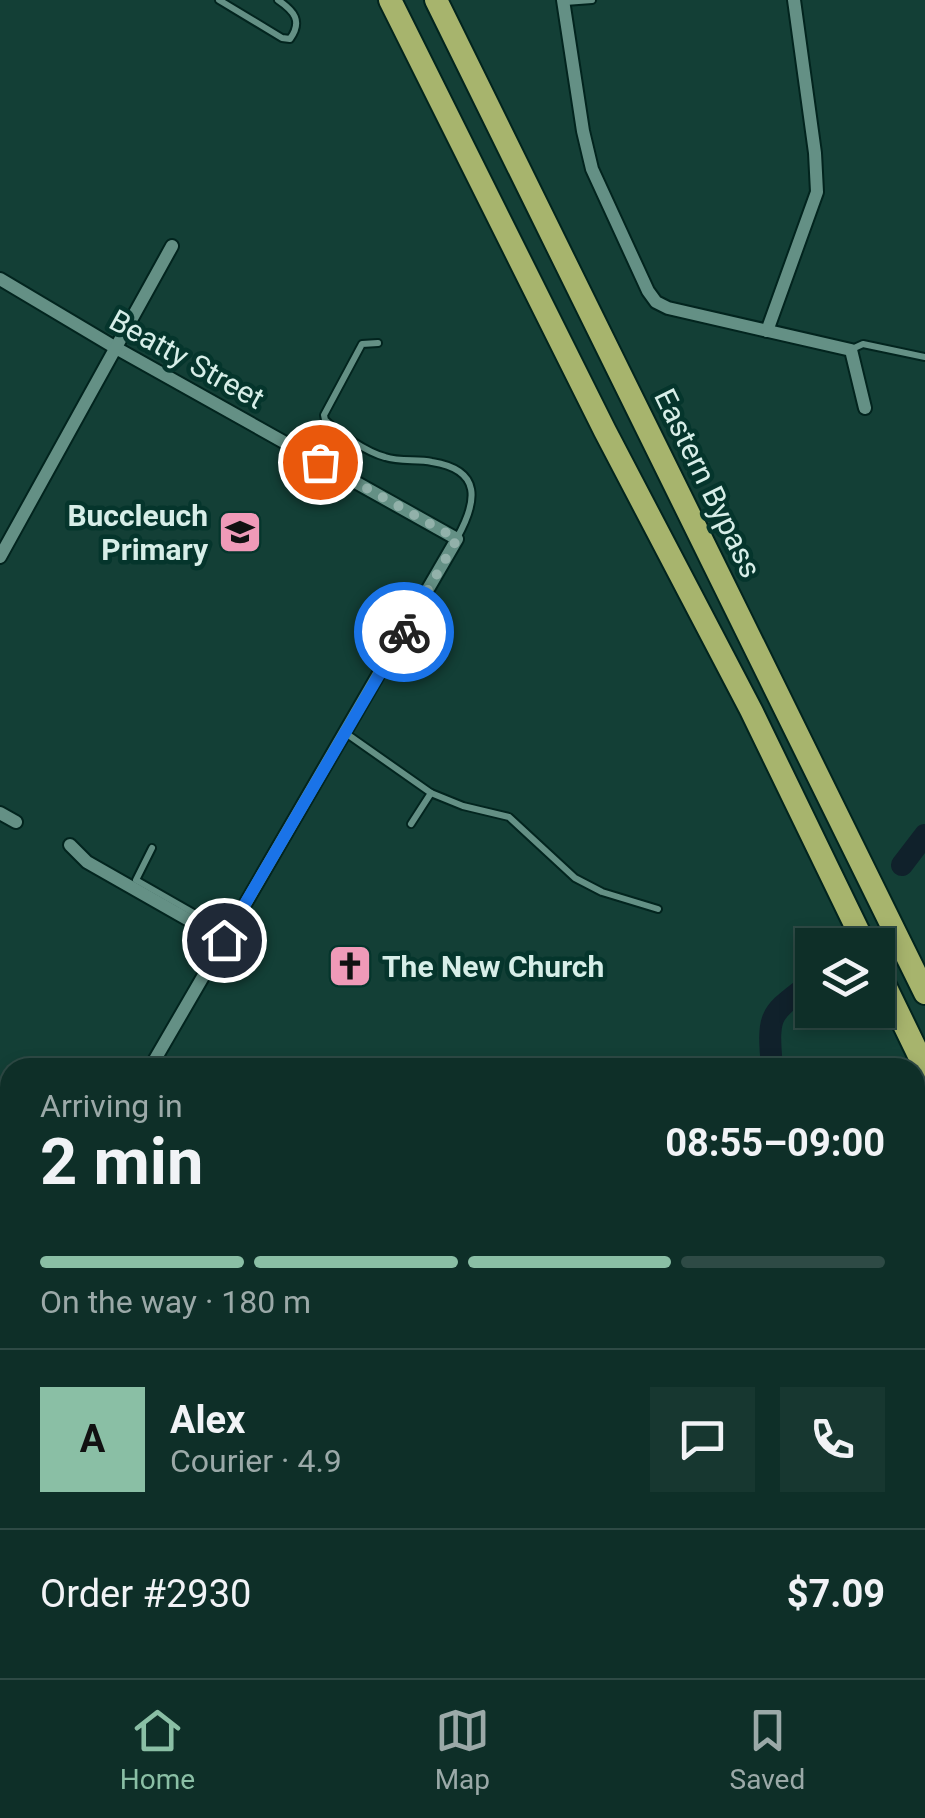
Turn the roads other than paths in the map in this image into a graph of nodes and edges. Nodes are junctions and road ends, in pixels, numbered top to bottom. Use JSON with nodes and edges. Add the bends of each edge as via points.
{"nodes":[{"id":1,"x":219,"y":0,"type":"edge"},
{"id":2,"x":278,"y":0,"type":"edge"},
{"id":3,"x":390,"y":0,"type":"edge"},
{"id":4,"x":436,"y":0,"type":"edge"},
{"id":5,"x":592,"y":0,"type":"edge"},
{"id":6,"x":794,"y":0,"type":"edge"},
{"id":7,"x":563,"y":1,"type":"edge"},
{"id":8,"x":172,"y":246,"type":"dead end"},
{"id":9,"x":0,"y":278,"type":"edge"},
{"id":10,"x":767,"y":331,"type":"junction"},
{"id":11,"x":378,"y":343,"type":"dead end"},
{"id":12,"x":116,"y":348,"type":"junction"},
{"id":13,"x":851,"y":350,"type":"junction"},
{"id":14,"x":925,"y":357,"type":"edge"},
{"id":15,"x":865,"y":408,"type":"dead end"},
{"id":16,"x":457,"y":539,"type":"junction"},
{"id":17,"x":0,"y":557,"type":"edge"},
{"id":18,"x":346,"y":733,"type":"junction"},
{"id":19,"x":431,"y":793,"type":"junction"},
{"id":20,"x":0,"y":813,"type":"edge"},
{"id":21,"x":16,"y":822,"type":"dead end"},
{"id":22,"x":411,"y":824,"type":"dead end"},
{"id":23,"x":70,"y":845,"type":"dead end"},
{"id":24,"x":152,"y":848,"type":"dead end"},
{"id":25,"x":658,"y":909,"type":"dead end"},
{"id":26,"x":857,"y":928,"type":"edge"},
{"id":27,"x":226,"y":936,"type":"junction"},
{"id":28,"x":925,"y":993,"type":"edge"},
{"id":29,"x":895,"y":1005,"type":"edge"},
{"id":30,"x":156,"y":1058,"type":"edge"},
{"id":31,"x":920,"y":1058,"type":"edge"}],
"edges":[{"from":1,"to":2,"type":"lane","via":[[290,39],[295,13]]},
{"from":3,"to":26,"type":"highway"},
{"from":4,"to":28,"type":"highway","name":"Eastern Bypass"},
{"from":5,"to":7,"type":"lane"},
{"from":6,"to":10,"type":"street","via":[[817,192]]},
{"from":7,"to":10,"type":"street","via":[[589,158],[648,290],[668,308]]},
{"from":8,"to":12,"type":"street"},
{"from":9,"to":12,"type":"street","name":"Beatty Street"},
{"from":10,"to":13,"type":"street"},
{"from":11,"to":16,"type":"lane","via":[[362,344],[325,420],[388,458],[437,462],[460,472],[475,497]]},
{"from":12,"to":16,"type":"street","name":"Beatty Street"},
{"from":12,"to":17,"type":"street"},
{"from":13,"to":14,"type":"lane","via":[[863,344]]},
{"from":13,"to":15,"type":"street"},
{"from":16,"to":18,"type":"street"},
{"from":18,"to":19,"type":"lane"},
{"from":18,"to":27,"type":"street"},
{"from":19,"to":22,"type":"lane"},
{"from":19,"to":25,"type":"lane","via":[[509,817],[576,878]]},
{"from":20,"to":21,"type":"street"},
{"from":23,"to":27,"type":"street","via":[[87,862]]},
{"from":24,"to":27,"type":"lane","via":[[136,880]]},
{"from":27,"to":30,"type":"street"},
{"from":29,"to":31,"type":"highway"}]}
